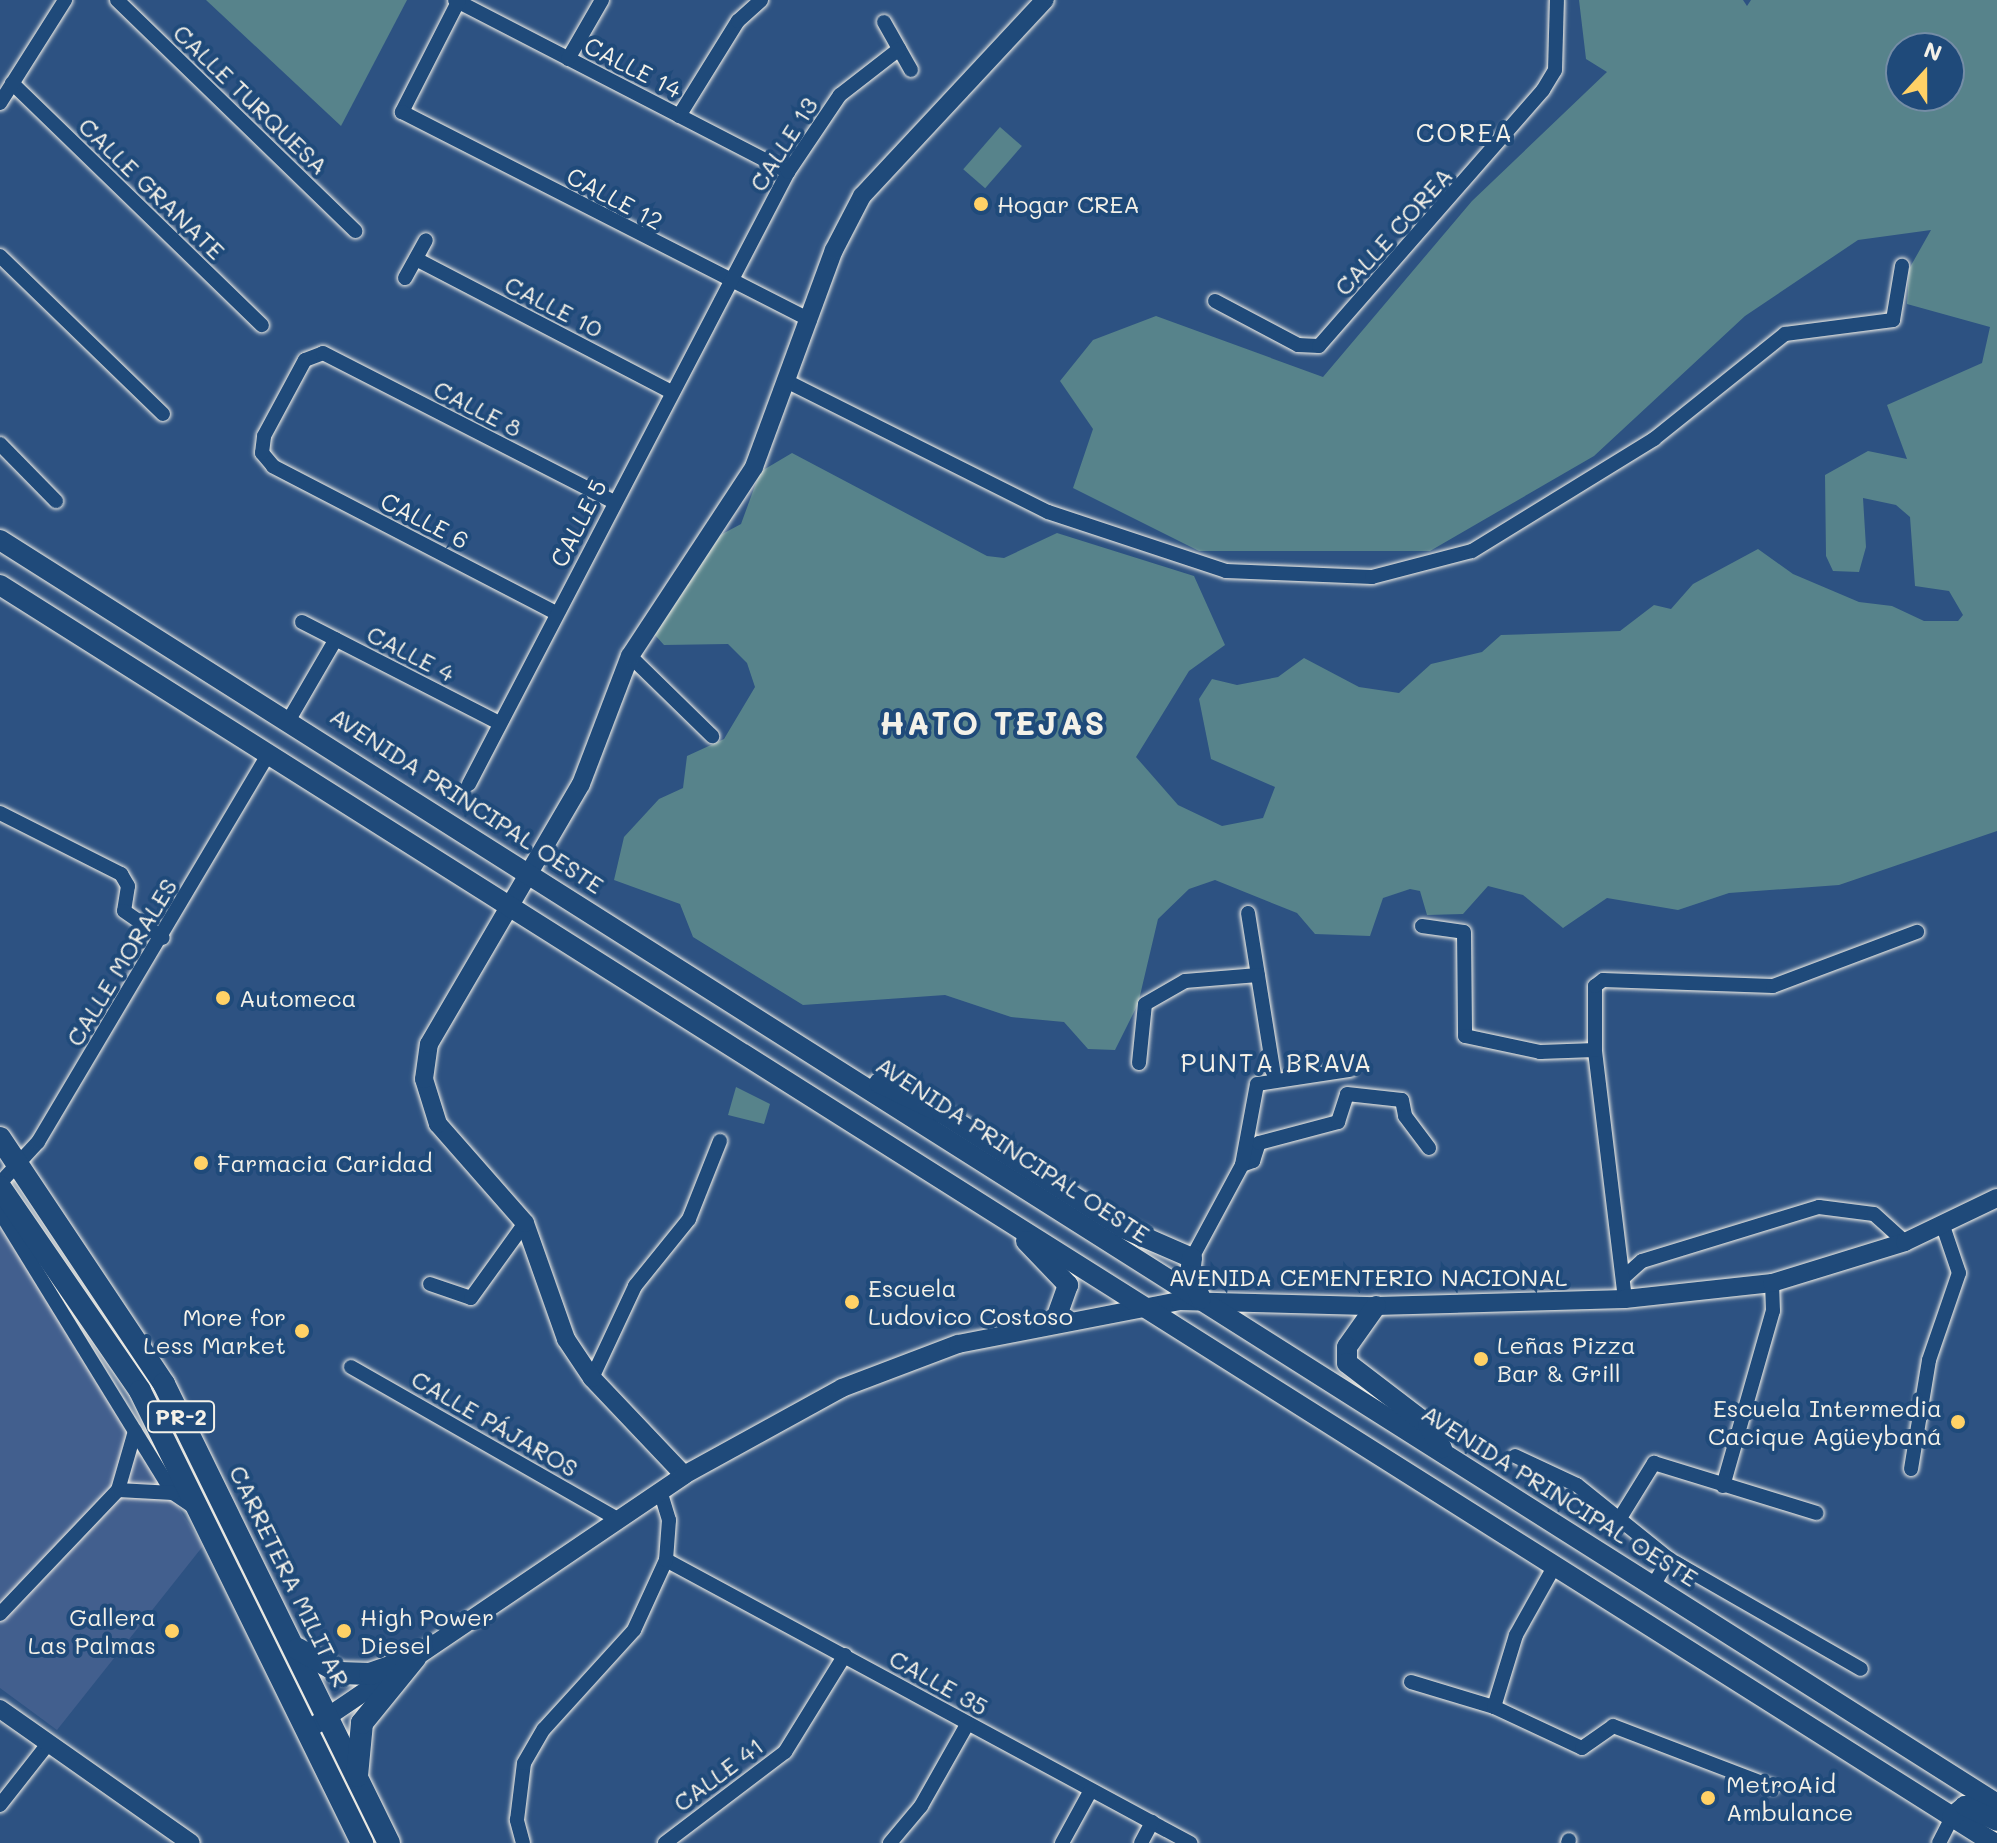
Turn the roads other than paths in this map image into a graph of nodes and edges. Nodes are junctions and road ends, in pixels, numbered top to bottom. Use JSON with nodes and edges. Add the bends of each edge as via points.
{"nodes":[{"id":1,"x":65,"y":0,"type":"edge"},
{"id":2,"x":117,"y":0,"type":"edge"},
{"id":3,"x":602,"y":0,"type":"edge"},
{"id":4,"x":761,"y":0,"type":"edge"},
{"id":5,"x":1045,"y":0,"type":"edge"},
{"id":6,"x":1557,"y":0,"type":"edge"},
{"id":7,"x":457,"y":1,"type":"edge"},
{"id":8,"x":884,"y":22,"type":"dead end"},
{"id":9,"x":899,"y":49,"type":"junction"},
{"id":10,"x":568,"y":59,"type":"junction"},
{"id":11,"x":911,"y":70,"type":"dead end"},
{"id":12,"x":12,"y":83,"type":"junction"},
{"id":13,"x":0,"y":103,"type":"edge"},
{"id":14,"x":679,"y":116,"type":"junction"},
{"id":15,"x":788,"y":172,"type":"junction"},
{"id":16,"x":355,"y":231,"type":"dead end"},
{"id":17,"x":426,"y":240,"type":"dead end"},
{"id":18,"x":0,"y":256,"type":"edge"},
{"id":19,"x":416,"y":259,"type":"junction"},
{"id":20,"x":1902,"y":266,"type":"dead end"},
{"id":21,"x":405,"y":278,"type":"dead end"},
{"id":22,"x":729,"y":282,"type":"junction"},
{"id":23,"x":1215,"y":301,"type":"dead end"},
{"id":24,"x":810,"y":320,"type":"junction"},
{"id":25,"x":262,"y":325,"type":"dead end"},
{"id":26,"x":323,"y":353,"type":"joint"},
{"id":27,"x":790,"y":383,"type":"junction"},
{"id":28,"x":672,"y":392,"type":"junction"},
{"id":29,"x":163,"y":414,"type":"dead end"},
{"id":30,"x":0,"y":444,"type":"edge"},
{"id":31,"x":56,"y":501,"type":"dead end"},
{"id":32,"x":614,"y":502,"type":"junction"},
{"id":33,"x":0,"y":540,"type":"edge"},
{"id":34,"x":0,"y":585,"type":"edge"},
{"id":35,"x":556,"y":613,"type":"junction"},
{"id":36,"x":302,"y":622,"type":"dead end"},
{"id":37,"x":336,"y":639,"type":"junction"},
{"id":38,"x":630,"y":656,"type":"junction"},
{"id":39,"x":290,"y":718,"type":"junction"},
{"id":40,"x":499,"y":723,"type":"junction"},
{"id":41,"x":712,"y":736,"type":"dead end"},
{"id":42,"x":268,"y":755,"type":"junction"},
{"id":43,"x":469,"y":784,"type":"dead end"},
{"id":44,"x":0,"y":813,"type":"edge"},
{"id":45,"x":529,"y":871,"type":"junction"},
{"id":46,"x":509,"y":903,"type":"junction"},
{"id":47,"x":1248,"y":913,"type":"dead end"},
{"id":48,"x":1422,"y":926,"type":"dead end"},
{"id":49,"x":1917,"y":932,"type":"dead end"},
{"id":50,"x":163,"y":938,"type":"junction"},
{"id":51,"x":1258,"y":975,"type":"junction"},
{"id":52,"x":1595,"y":1050,"type":"junction"},
{"id":53,"x":1139,"y":1063,"type":"dead end"},
{"id":54,"x":837,"y":1066,"type":"junction"},
{"id":55,"x":1350,"y":1070,"type":"dead end"},
{"id":56,"x":1275,"y":1081,"type":"junction"},
{"id":57,"x":0,"y":1138,"type":"edge"},
{"id":58,"x":720,"y":1141,"type":"dead end"},
{"id":59,"x":1429,"y":1148,"type":"dead end"},
{"id":60,"x":19,"y":1162,"type":"junction"},
{"id":61,"x":1242,"y":1165,"type":"junction"},
{"id":62,"x":0,"y":1185,"type":"edge"},
{"id":63,"x":1997,"y":1198,"type":"edge"},
{"id":64,"x":991,"y":1208,"type":"junction"},
{"id":65,"x":0,"y":1212,"type":"edge"},
{"id":66,"x":525,"y":1223,"type":"junction"},
{"id":67,"x":1943,"y":1226,"type":"junction"},
{"id":68,"x":0,"y":1231,"type":"edge"},
{"id":69,"x":21,"y":1239,"type":"junction"},
{"id":70,"x":1905,"y":1242,"type":"junction"},
{"id":71,"x":1192,"y":1258,"type":"junction"},
{"id":72,"x":1624,"y":1277,"type":"junction"},
{"id":73,"x":1772,"y":1283,"type":"junction"},
{"id":74,"x":430,"y":1284,"type":"dead end"},
{"id":75,"x":1201,"y":1299,"type":"junction"},
{"id":76,"x":1625,"y":1299,"type":"junction"},
{"id":77,"x":1142,"y":1304,"type":"junction"},
{"id":78,"x":1376,"y":1306,"type":"junction"},
{"id":79,"x":1054,"y":1324,"type":"junction"},
{"id":80,"x":351,"y":1367,"type":"dead end"},
{"id":81,"x":592,"y":1378,"type":"junction"},
{"id":82,"x":135,"y":1431,"type":"junction"},
{"id":83,"x":1444,"y":1452,"type":"junction"},
{"id":84,"x":1515,"y":1456,"type":"dead end"},
{"id":85,"x":1911,"y":1469,"type":"dead end"},
{"id":86,"x":684,"y":1475,"type":"junction"},
{"id":87,"x":1723,"y":1486,"type":"junction"},
{"id":88,"x":118,"y":1490,"type":"junction"},
{"id":89,"x":660,"y":1491,"type":"junction"},
{"id":90,"x":173,"y":1493,"type":"junction"},
{"id":91,"x":201,"y":1512,"type":"junction"},
{"id":92,"x":1817,"y":1513,"type":"dead end"},
{"id":93,"x":1620,"y":1518,"type":"junction"},
{"id":94,"x":617,"y":1519,"type":"junction"},
{"id":95,"x":1669,"y":1559,"type":"junction"},
{"id":96,"x":666,"y":1560,"type":"junction"},
{"id":97,"x":1554,"y":1567,"type":"junction"},
{"id":98,"x":1654,"y":1584,"type":"junction"},
{"id":99,"x":0,"y":1614,"type":"edge"},
{"id":100,"x":296,"y":1648,"type":"junction"},
{"id":101,"x":845,"y":1655,"type":"junction"},
{"id":102,"x":415,"y":1658,"type":"junction"},
{"id":103,"x":1861,"y":1669,"type":"dead end"},
{"id":104,"x":1411,"y":1682,"type":"dead end"},
{"id":105,"x":1494,"y":1707,"type":"junction"},
{"id":106,"x":0,"y":1709,"type":"edge"},
{"id":107,"x":328,"y":1716,"type":"junction"},
{"id":108,"x":968,"y":1723,"type":"junction"},
{"id":109,"x":308,"y":1730,"type":"junction"},
{"id":110,"x":48,"y":1744,"type":"junction"},
{"id":111,"x":1773,"y":1787,"type":"dead end"},
{"id":112,"x":359,"y":1789,"type":"junction"},
{"id":113,"x":1091,"y":1790,"type":"junction"},
{"id":114,"x":1997,"y":1804,"type":"edge"},
{"id":115,"x":0,"y":1805,"type":"edge"},
{"id":116,"x":1952,"y":1817,"type":"junction"},
{"id":117,"x":1997,"y":1821,"type":"edge"},
{"id":118,"x":1152,"y":1822,"type":"junction"},
{"id":119,"x":191,"y":1843,"type":"edge"},
{"id":120,"x":362,"y":1843,"type":"edge"},
{"id":121,"x":389,"y":1843,"type":"edge"},
{"id":122,"x":523,"y":1843,"type":"edge"},
{"id":123,"x":665,"y":1843,"type":"edge"},
{"id":124,"x":890,"y":1843,"type":"edge"},
{"id":125,"x":1062,"y":1843,"type":"edge"},
{"id":126,"x":1141,"y":1843,"type":"edge"},
{"id":127,"x":1190,"y":1843,"type":"edge"},
{"id":128,"x":1939,"y":1843,"type":"edge"},
{"id":129,"x":1994,"y":1843,"type":"edge"}],
"edges":[{"from":1,"to":12,"type":"street"},
{"from":2,"to":16,"type":"street","name":"CALLE TURQUESA"},
{"from":3,"to":10,"type":"street"},
{"from":4,"to":14,"type":"street","via":[[738,21]]},
{"from":5,"to":24,"type":"street","via":[[862,196]]},
{"from":6,"to":23,"type":"street","name":"CALLE COREA","via":[[1555,70],[1543,90],[1319,346],[1298,345]]},
{"from":7,"to":10,"type":"street","name":"CALLE 14"},
{"from":7,"to":22,"type":"street","name":"CALLE 12","via":[[402,112]]},
{"from":8,"to":9,"type":"street"},
{"from":9,"to":11,"type":"street"},
{"from":9,"to":15,"type":"street","name":"CALLE 13","via":[[840,95]]},
{"from":10,"to":14,"type":"street","name":"CALLE 14"},
{"from":12,"to":13,"type":"street"},
{"from":12,"to":25,"type":"street","name":"CALLE GRANATE"},
{"from":14,"to":15,"type":"street","name":"CALLE 14"},
{"from":15,"to":22,"type":"street","name":"CALLE 13"},
{"from":17,"to":19,"type":"street"},
{"from":18,"to":29,"type":"street"},
{"from":19,"to":21,"type":"street"},
{"from":19,"to":28,"type":"street","name":"CALLE 10"},
{"from":20,"to":27,"type":"street","via":[[1893,320],[1785,334],[1654,439],[1472,551],[1372,577],[1226,571],[1152,547],[1048,512]]},
{"from":22,"to":24,"type":"street","name":"CALLE 12"},
{"from":22,"to":28,"type":"street","name":"CALLE 5"},
{"from":24,"to":27,"type":"street"},
{"from":26,"to":32,"type":"street","name":"CALLE 8"},
{"from":26,"to":35,"type":"street","name":"CALLE 6","via":[[305,360],[264,436],[262,453],[273,466]]},
{"from":27,"to":38,"type":"street","via":[[754,467]]},
{"from":28,"to":32,"type":"street","name":"CALLE 5"},
{"from":30,"to":31,"type":"street"},
{"from":32,"to":35,"type":"street","name":"CALLE 5"},
{"from":33,"to":39,"type":"main road","name":"AVENIDA PRINCIPAL OESTE"},
{"from":34,"to":42,"type":"main road"},
{"from":35,"to":40,"type":"street","name":"CALLE 5"},
{"from":36,"to":37,"type":"street","name":"CALLE 4"},
{"from":37,"to":39,"type":"street"},
{"from":37,"to":40,"type":"street","name":"CALLE 4"},
{"from":38,"to":41,"type":"street"},
{"from":38,"to":45,"type":"street","via":[[581,784]]},
{"from":39,"to":45,"type":"main road","name":"AVENIDA PRINCIPAL OESTE"},
{"from":40,"to":43,"type":"street","name":"CALLE 5"},
{"from":42,"to":46,"type":"main road"},
{"from":42,"to":50,"type":"street","name":"CALLE MORALES"},
{"from":44,"to":50,"type":"street","via":[[121,874],[128,886],[124,911]]},
{"from":45,"to":46,"type":"street"},
{"from":45,"to":54,"type":"main road","name":"AVENIDA PRINCIPAL OESTE"},
{"from":46,"to":64,"type":"main road"},
{"from":46,"to":66,"type":"street","via":[[429,1044],[424,1079],[438,1124]]},
{"from":47,"to":51,"type":"street"},
{"from":48,"to":52,"type":"street","via":[[1464,932],[1465,1036],[1540,1052]]},
{"from":49,"to":52,"type":"street","via":[[1773,986],[1603,980],[1592,997]]},
{"from":50,"to":60,"type":"street","name":"CALLE MORALES"},
{"from":51,"to":53,"type":"street","via":[[1185,981],[1145,1004]]},
{"from":51,"to":56,"type":"street"},
{"from":52,"to":72,"type":"street"},
{"from":54,"to":71,"type":"main road","via":[[942,1113],[1123,1228]]},
{"from":54,"to":75,"type":"main road","name":"AVENIDA PRINCIPAL OESTE"},
{"from":55,"to":56,"type":"street"},
{"from":56,"to":61,"type":"street","via":[[1253,1091]]},
{"from":57,"to":60,"type":"main road","name":"CARRETERA MILITAR","number":"PR-2"},
{"from":58,"to":81,"type":"street","via":[[689,1219],[630,1294]]},
{"from":59,"to":61,"type":"street","via":[[1405,1116],[1402,1100],[1347,1094],[1338,1122],[1259,1143],[1253,1161]]},
{"from":60,"to":62,"type":"street","name":"CALLE MORALES"},
{"from":60,"to":100,"type":"main road","name":"CARRETERA MILITAR","number":"PR-2","via":[[164,1384]]},
{"from":61,"to":71,"type":"street"},
{"from":62,"to":91,"type":"main road","name":"CARRETERA MILITAR","number":"PR-2","via":[[140,1391]]},
{"from":63,"to":67,"type":"street","name":"AVENIDA CEMENTERIO NACIONAL"},
{"from":64,"to":77,"type":"main road"},
{"from":64,"to":79,"type":"main road","via":[[1064,1277],[1070,1294]]},
{"from":65,"to":69,"type":"street"},
{"from":66,"to":74,"type":"street","via":[[471,1298]]},
{"from":66,"to":81,"type":"street","via":[[566,1339]]},
{"from":67,"to":70,"type":"street","name":"AVENIDA CEMENTERIO NACIONAL"},
{"from":67,"to":85,"type":"street","via":[[1959,1273],[1929,1360]]},
{"from":68,"to":69,"type":"street"},
{"from":69,"to":82,"type":"street"},
{"from":70,"to":72,"type":"street","via":[[1874,1214],[1819,1207],[1642,1261]]},
{"from":70,"to":73,"type":"street","name":"AVENIDA CEMENTERIO NACIONAL"},
{"from":71,"to":75,"type":"main road","via":[[1190,1275]]},
{"from":72,"to":76,"type":"street"},
{"from":73,"to":76,"type":"street","name":"AVENIDA CEMENTERIO NACIONAL"},
{"from":73,"to":87,"type":"street","via":[[1773,1311]]},
{"from":75,"to":77,"type":"street","name":"AVENIDA CEMENTERIO NACIONAL"},
{"from":75,"to":78,"type":"street","name":"AVENIDA CEMENTERIO NACIONAL"},
{"from":75,"to":83,"type":"main road","name":"AVENIDA PRINCIPAL OESTE"},
{"from":76,"to":78,"type":"street","name":"AVENIDA CEMENTERIO NACIONAL"},
{"from":77,"to":79,"type":"street","name":"AVENIDA CEMENTERIO NACIONAL"},
{"from":77,"to":97,"type":"main road"},
{"from":78,"to":83,"type":"main road","via":[[1347,1347],[1347,1363],[1428,1425]]},
{"from":79,"to":86,"type":"street","name":"AVENIDA CEMENTERIO NACIONAL","via":[[958,1344],[842,1388]]},
{"from":80,"to":94,"type":"street","name":"CALLE PÁJAROS"},
{"from":81,"to":86,"type":"street"},
{"from":82,"to":88,"type":"street"},
{"from":82,"to":90,"type":"street"},
{"from":83,"to":98,"type":"main road","name":"AVENIDA PRINCIPAL OESTE"},
{"from":84,"to":93,"type":"street","via":[[1577,1485]]},
{"from":86,"to":89,"type":"street","name":"AVENIDA CEMENTERIO NACIONAL"},
{"from":87,"to":92,"type":"street"},
{"from":87,"to":93,"type":"street","via":[[1654,1463]]},
{"from":88,"to":90,"type":"street"},
{"from":88,"to":99,"type":"street"},
{"from":89,"to":94,"type":"street","name":"AVENIDA CEMENTERIO NACIONAL"},
{"from":89,"to":96,"type":"street","via":[[669,1520]]},
{"from":90,"to":91,"type":"street"},
{"from":91,"to":109,"type":"main road","name":"CARRETERA MILITAR","number":"PR-2"},
{"from":93,"to":95,"type":"street"},
{"from":94,"to":102,"type":"street","name":"AVENIDA CEMENTERIO NACIONAL"},
{"from":95,"to":98,"type":"street"},
{"from":95,"to":103,"type":"street"},
{"from":96,"to":101,"type":"street","name":"CALLE 35"},
{"from":96,"to":122,"type":"street","via":[[634,1630],[544,1729],[524,1763],[517,1820]]},
{"from":97,"to":105,"type":"street","via":[[1516,1635]]},
{"from":97,"to":116,"type":"main road"},
{"from":98,"to":114,"type":"main road","name":"AVENIDA PRINCIPAL OESTE"},
{"from":100,"to":102,"type":"main road","via":[[340,1673],[370,1674]]},
{"from":100,"to":107,"type":"main road","name":"CARRETERA MILITAR","number":"PR-2"},
{"from":101,"to":108,"type":"street","name":"CALLE 35"},
{"from":101,"to":123,"type":"street","name":"CALLE 41","via":[[785,1752]]},
{"from":102,"to":107,"type":"street","name":"AVENIDA CEMENTERIO NACIONAL"},
{"from":102,"to":112,"type":"main road","via":[[362,1723]]},
{"from":104,"to":105,"type":"street"},
{"from":105,"to":111,"type":"street","via":[[1582,1748],[1613,1726]]},
{"from":106,"to":110,"type":"street"},
{"from":107,"to":109,"type":"street","name":"AVENIDA CEMENTERIO NACIONAL"},
{"from":107,"to":112,"type":"main road","name":"CARRETERA MILITAR","number":"PR-2"},
{"from":108,"to":113,"type":"street","name":"CALLE 35"},
{"from":108,"to":124,"type":"street","via":[[921,1806]]},
{"from":109,"to":120,"type":"main road","name":"CARRETERA MILITAR","number":"PR-2"},
{"from":110,"to":115,"type":"street"},
{"from":110,"to":119,"type":"street"},
{"from":112,"to":121,"type":"main road","name":"CARRETERA MILITAR","number":"PR-2"},
{"from":113,"to":118,"type":"street","name":"CALLE 35"},
{"from":113,"to":125,"type":"street"},
{"from":116,"to":117,"type":"main road","via":[[1965,1806]]},
{"from":116,"to":128,"type":"street"},
{"from":116,"to":129,"type":"main road"},
{"from":118,"to":126,"type":"street"},
{"from":118,"to":127,"type":"street","name":"CALLE 35"}]}
